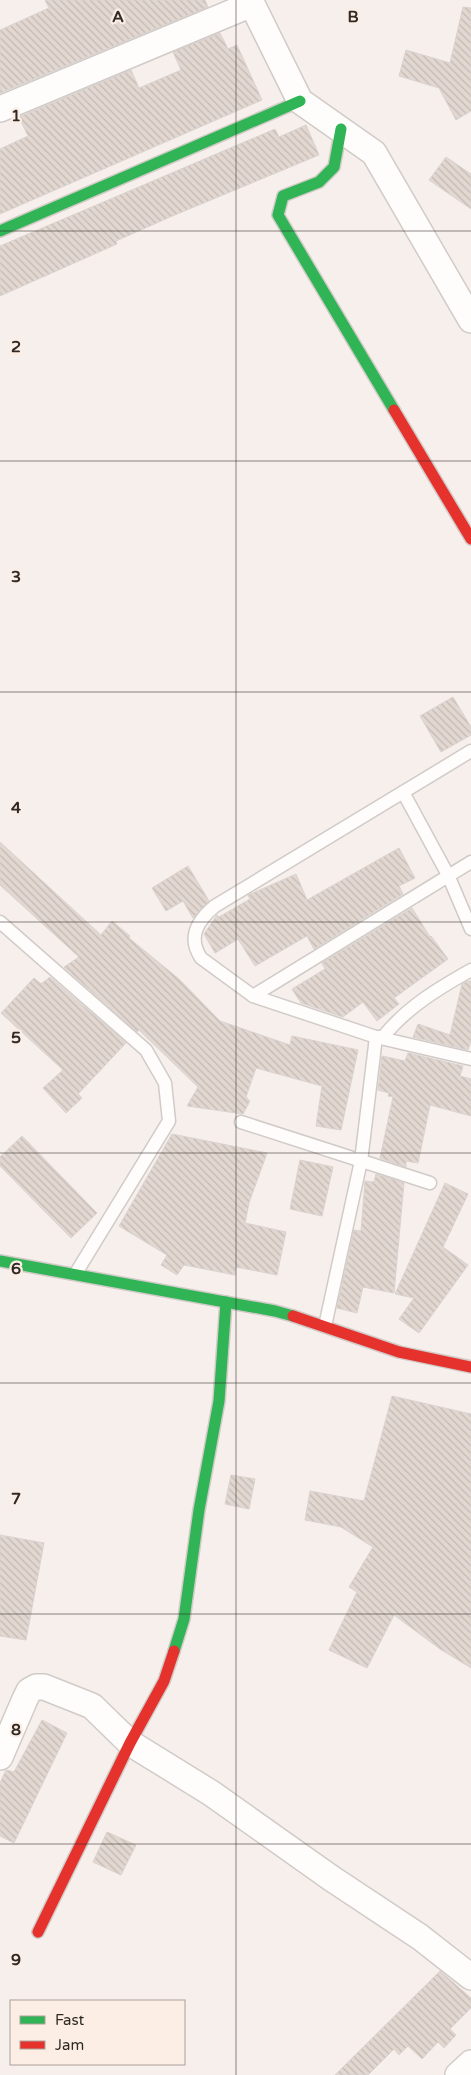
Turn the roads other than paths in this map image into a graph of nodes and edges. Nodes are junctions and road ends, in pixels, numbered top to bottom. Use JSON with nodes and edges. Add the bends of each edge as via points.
{"nodes":[{"id":1,"x":251,"y":2,"type":"edge"},
{"id":2,"x":300,"y":102,"type":"junction"},
{"id":3,"x":0,"y":109,"type":"edge"},
{"id":4,"x":340,"y":129,"type":"junction"},
{"id":5,"x":0,"y":231,"type":"edge"},
{"id":6,"x":471,"y":320,"type":"edge"},
{"id":7,"x":471,"y":539,"type":"edge"},
{"id":8,"x":471,"y":751,"type":"edge"},
{"id":9,"x":403,"y":792,"type":"junction"},
{"id":10,"x":471,"y":862,"type":"edge"},
{"id":11,"x":448,"y":875,"type":"junction"},
{"id":12,"x":0,"y":922,"type":"edge"},
{"id":13,"x":471,"y":928,"type":"edge"},
{"id":14,"x":471,"y":970,"type":"edge"},
{"id":15,"x":254,"y":996,"type":"junction"},
{"id":16,"x":376,"y":1037,"type":"junction"},
{"id":17,"x":471,"y":1059,"type":"edge"},
{"id":18,"x":241,"y":1122,"type":"dead end"},
{"id":19,"x":361,"y":1161,"type":"junction"},
{"id":20,"x":430,"y":1183,"type":"dead end"},
{"id":21,"x":0,"y":1261,"type":"edge"},
{"id":22,"x":76,"y":1273,"type":"junction"},
{"id":23,"x":226,"y":1302,"type":"junction"},
{"id":24,"x":325,"y":1326,"type":"junction"},
{"id":25,"x":471,"y":1368,"type":"edge"},
{"id":26,"x":130,"y":1743,"type":"junction"},
{"id":27,"x":0,"y":1757,"type":"edge"},
{"id":28,"x":38,"y":1932,"type":"dead end"},
{"id":29,"x":471,"y":1977,"type":"edge"},
{"id":30,"x":471,"y":2062,"type":"edge"},
{"id":31,"x":458,"y":2075,"type":"edge"}],
"edges":[{"from":1,"to":2,"type":"street"},
{"from":1,"to":3,"type":"street"},
{"from":2,"to":4,"type":"street"},
{"from":2,"to":5,"type":"street"},
{"from":4,"to":6,"type":"street","via":[[374,152]]},
{"from":4,"to":7,"type":"street","via":[[334,167],[319,182],[283,196],[278,215]]},
{"from":8,"to":9,"type":"lane"},
{"from":9,"to":11,"type":"lane"},
{"from":9,"to":15,"type":"lane","via":[[215,906],[204,916],[196,927],[195,950],[200,958]]},
{"from":10,"to":11,"type":"lane"},
{"from":11,"to":13,"type":"lane"},
{"from":11,"to":15,"type":"lane"},
{"from":12,"to":22,"type":"lane","via":[[146,1050],[165,1083],[169,1121]]},
{"from":14,"to":16,"type":"lane","via":[[432,992],[383,1037]]},
{"from":15,"to":16,"type":"lane"},
{"from":16,"to":17,"type":"lane"},
{"from":16,"to":19,"type":"lane"},
{"from":18,"to":19,"type":"lane"},
{"from":19,"to":20,"type":"lane"},
{"from":19,"to":24,"type":"lane"},
{"from":21,"to":22,"type":"street"},
{"from":22,"to":23,"type":"street"},
{"from":23,"to":24,"type":"street","via":[[275,1310]]},
{"from":23,"to":26,"type":"street","via":[[219,1401],[199,1510],[184,1620],[164,1681]]},
{"from":24,"to":25,"type":"street","via":[[399,1352]]},
{"from":26,"to":27,"type":"street","via":[[92,1706],[44,1687],[36,1687],[29,1691]]},
{"from":26,"to":28,"type":"street"},
{"from":26,"to":29,"type":"street","via":[[211,1793],[420,1937]]},
{"from":30,"to":31,"type":"street"}]}
